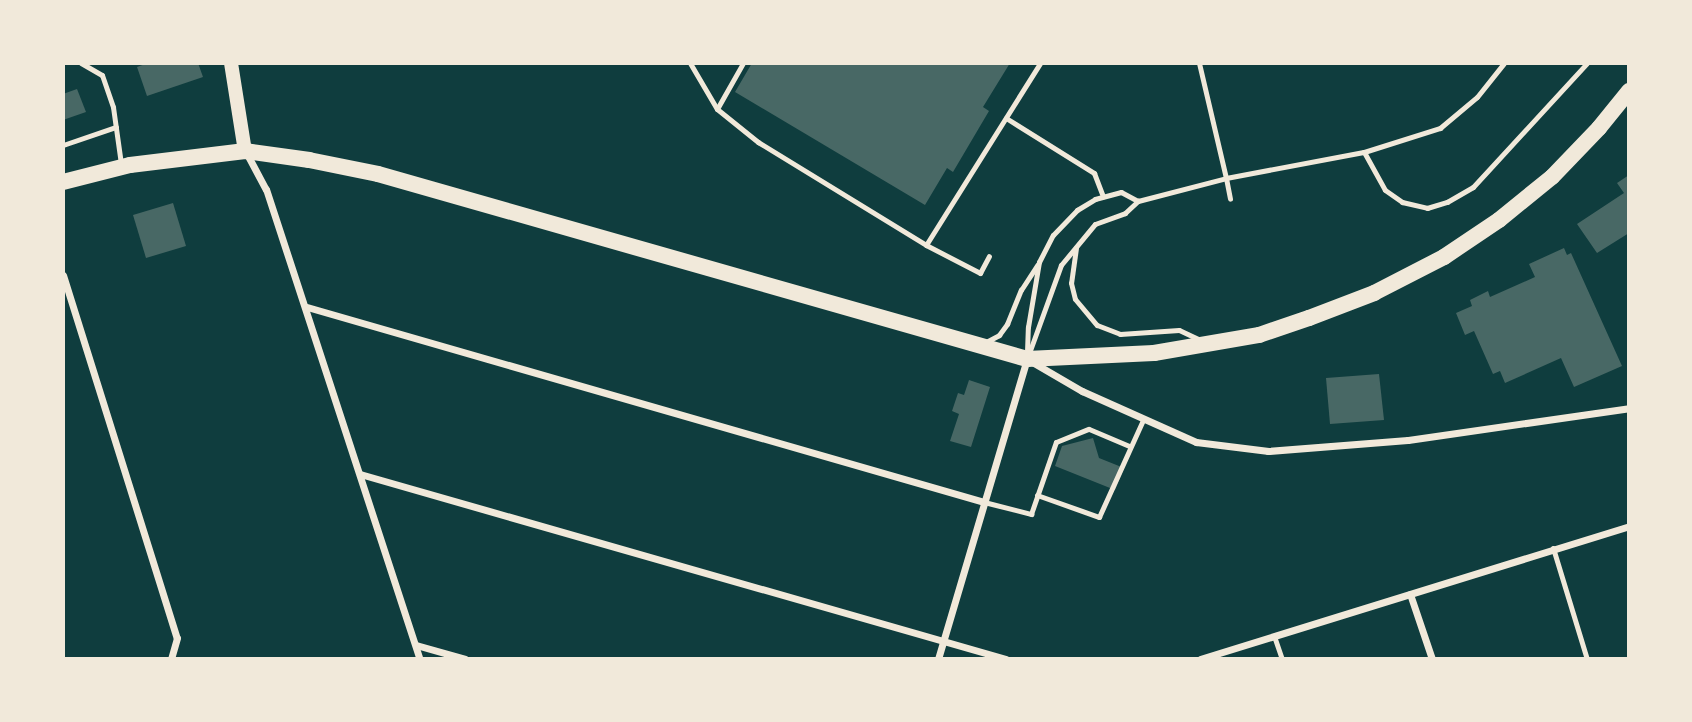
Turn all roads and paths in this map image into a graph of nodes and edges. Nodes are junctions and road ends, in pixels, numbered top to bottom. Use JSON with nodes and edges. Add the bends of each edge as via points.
{"nodes":[{"id":1,"x":81,"y":63,"type":"edge"},
{"id":2,"x":231,"y":63,"type":"edge"},
{"id":3,"x":690,"y":63,"type":"edge"},
{"id":4,"x":743,"y":63,"type":"edge"},
{"id":5,"x":1040,"y":63,"type":"edge"},
{"id":6,"x":1199,"y":63,"type":"edge"},
{"id":7,"x":1504,"y":63,"type":"edge"},
{"id":8,"x":1587,"y":63,"type":"edge"},
{"id":9,"x":1629,"y":91,"type":"edge"},
{"id":10,"x":717,"y":108,"type":"junction"},
{"id":11,"x":1006,"y":118,"type":"junction"},
{"id":12,"x":116,"y":127,"type":"junction"},
{"id":13,"x":63,"y":145,"type":"edge"},
{"id":14,"x":245,"y":151,"type":"junction"},
{"id":15,"x":1364,"y":152,"type":"junction"},
{"id":16,"x":121,"y":167,"type":"junction"},
{"id":17,"x":1226,"y":178,"type":"junction"},
{"id":18,"x":63,"y":182,"type":"edge"},
{"id":19,"x":1103,"y":196,"type":"junction"},
{"id":20,"x":1230,"y":199,"type":"dead end"},
{"id":21,"x":1138,"y":201,"type":"junction"},
{"id":22,"x":1077,"y":244,"type":"junction"},
{"id":23,"x":926,"y":245,"type":"junction"},
{"id":24,"x":989,"y":256,"type":"dead end"},
{"id":25,"x":1039,"y":262,"type":"junction"},
{"id":26,"x":63,"y":275,"type":"edge"},
{"id":27,"x":307,"y":307,"type":"junction"},
{"id":28,"x":1213,"y":345,"type":"junction"},
{"id":29,"x":975,"y":346,"type":"junction"},
{"id":30,"x":1027,"y":359,"type":"junction"},
{"id":31,"x":1629,"y":408,"type":"edge"},
{"id":32,"x":1143,"y":420,"type":"junction"},
{"id":33,"x":1129,"y":446,"type":"junction"},
{"id":34,"x":360,"y":474,"type":"junction"},
{"id":35,"x":1037,"y":495,"type":"junction"},
{"id":36,"x":984,"y":502,"type":"junction"},
{"id":37,"x":1629,"y":526,"type":"edge"},
{"id":38,"x":1553,"y":548,"type":"junction"},
{"id":39,"x":1410,"y":594,"type":"junction"},
{"id":40,"x":1274,"y":635,"type":"junction"},
{"id":41,"x":943,"y":640,"type":"junction"},
{"id":42,"x":416,"y":645,"type":"junction"},
{"id":43,"x":171,"y":659,"type":"edge"},
{"id":44,"x":420,"y":659,"type":"edge"},
{"id":45,"x":465,"y":659,"type":"edge"},
{"id":46,"x":937,"y":659,"type":"edge"},
{"id":47,"x":1006,"y":659,"type":"edge"},
{"id":48,"x":1200,"y":659,"type":"edge"},
{"id":49,"x":1282,"y":659,"type":"edge"},
{"id":50,"x":1432,"y":659,"type":"edge"},
{"id":51,"x":1587,"y":659,"type":"edge"}],
"edges":[{"from":1,"to":12,"type":"lane","via":[[102,75]]},
{"from":2,"to":14,"type":"main road"},
{"from":3,"to":10,"type":"lane"},
{"from":4,"to":10,"type":"lane"},
{"from":5,"to":11,"type":"lane"},
{"from":6,"to":17,"type":"lane"},
{"from":7,"to":15,"type":"lane","via":[[1477,97],[1440,128]]},
{"from":8,"to":15,"type":"lane","via":[[1473,187],[1447,202],[1427,208],[1402,202],[1385,190]]},
{"from":9,"to":28,"type":"main road","via":[[1552,177],[1444,257],[1374,293],[1310,318]]},
{"from":10,"to":23,"type":"lane","via":[[758,142]]},
{"from":11,"to":19,"type":"lane","via":[[1094,173]]},
{"from":11,"to":23,"type":"lane"},
{"from":12,"to":13,"type":"lane"},
{"from":12,"to":16,"type":"lane"},
{"from":14,"to":16,"type":"main road"},
{"from":14,"to":27,"type":"street","via":[[266,188]]},
{"from":14,"to":29,"type":"main road","via":[[378,174]]},
{"from":15,"to":17,"type":"lane"},
{"from":16,"to":18,"type":"main road"},
{"from":17,"to":20,"type":"lane"},
{"from":17,"to":21,"type":"lane"},
{"from":19,"to":21,"type":"lane","via":[[1121,192]]},
{"from":19,"to":25,"type":"lane","via":[[1077,210],[1053,235]]},
{"from":21,"to":22,"type":"lane","via":[[1125,213],[1095,224]]},
{"from":22,"to":28,"type":"lane","via":[[1071,283],[1075,299],[1097,326],[1120,334],[1179,330]]},
{"from":22,"to":30,"type":"lane","via":[[1061,265]]},
{"from":23,"to":24,"type":"lane","via":[[980,273]]},
{"from":25,"to":29,"type":"lane","via":[[999,335]]},
{"from":25,"to":30,"type":"lane"},
{"from":26,"to":43,"type":"street","via":[[177,638]]},
{"from":27,"to":34,"type":"street"},
{"from":27,"to":36,"type":"street"},
{"from":28,"to":30,"type":"main road","via":[[1154,353]]},
{"from":29,"to":30,"type":"main road"},
{"from":30,"to":32,"type":"street"},
{"from":30,"to":36,"type":"street"},
{"from":31,"to":32,"type":"street","via":[[1408,440],[1268,452],[1196,442]]},
{"from":32,"to":33,"type":"lane"},
{"from":33,"to":35,"type":"lane","via":[[1089,429],[1056,442]]},
{"from":33,"to":35,"type":"lane","via":[[1099,517]]},
{"from":34,"to":41,"type":"street"},
{"from":34,"to":42,"type":"street"},
{"from":35,"to":36,"type":"lane","via":[[1031,514]]},
{"from":36,"to":41,"type":"street"},
{"from":37,"to":38,"type":"street"},
{"from":38,"to":39,"type":"street"},
{"from":38,"to":51,"type":"lane"},
{"from":39,"to":40,"type":"street"},
{"from":39,"to":50,"type":"street"},
{"from":40,"to":48,"type":"street"},
{"from":40,"to":49,"type":"lane"},
{"from":41,"to":46,"type":"street"},
{"from":41,"to":47,"type":"street"},
{"from":42,"to":44,"type":"street"},
{"from":42,"to":45,"type":"street"}]}
